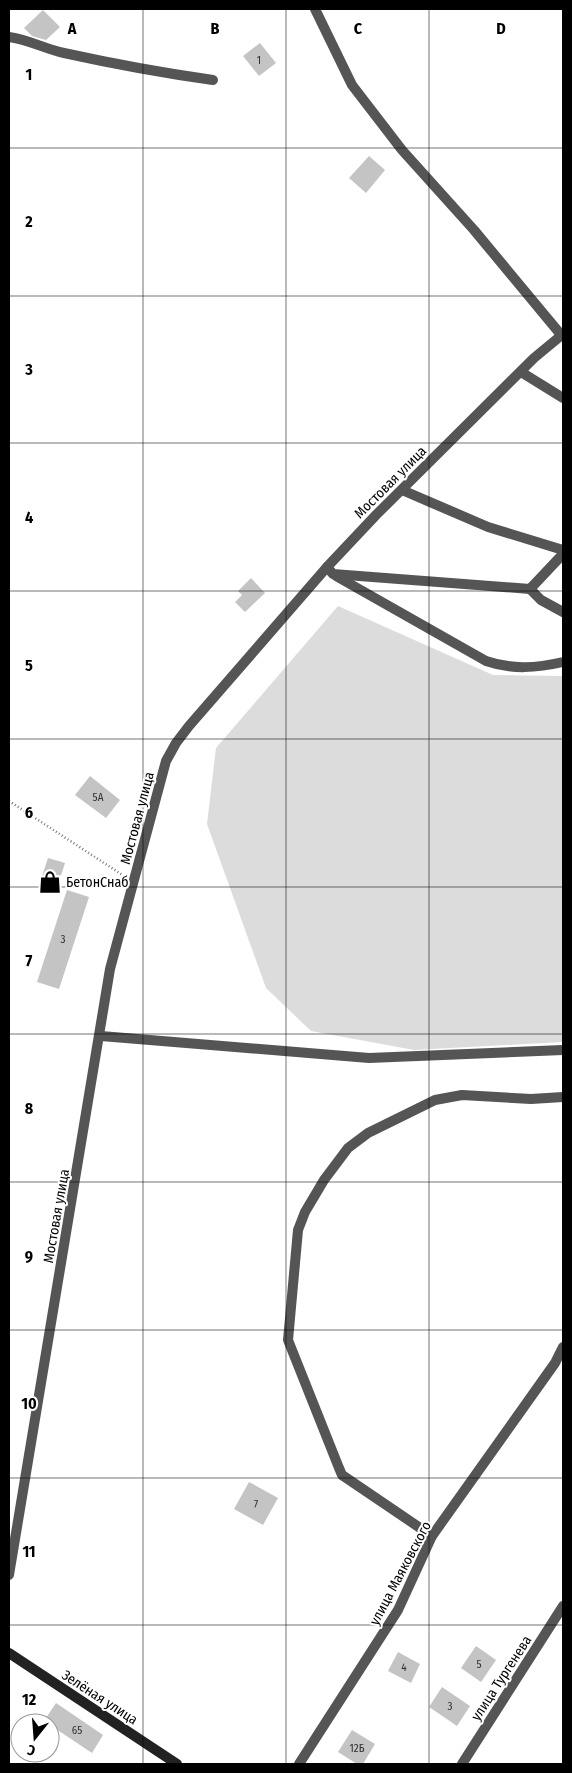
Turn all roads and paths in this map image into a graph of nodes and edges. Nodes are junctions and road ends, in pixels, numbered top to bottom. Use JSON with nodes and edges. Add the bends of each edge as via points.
{"nodes":[{"id":1,"x":315,"y":9,"type":"edge"},
{"id":2,"x":9,"y":37,"type":"edge"},
{"id":3,"x":213,"y":80,"type":"dead end"},
{"id":4,"x":563,"y":335,"type":"edge"},
{"id":5,"x":520,"y":372,"type":"junction"},
{"id":6,"x":563,"y":398,"type":"edge"},
{"id":7,"x":402,"y":490,"type":"junction"},
{"id":8,"x":563,"y":552,"type":"edge"},
{"id":9,"x":330,"y":571,"type":"junction"},
{"id":10,"x":530,"y":589,"type":"junction"},
{"id":11,"x":563,"y":612,"type":"edge"},
{"id":12,"x":563,"y":662,"type":"edge"},
{"id":13,"x":9,"y":801,"type":"edge"},
{"id":14,"x":134,"y":882,"type":"junction"},
{"id":15,"x":101,"y":1036,"type":"junction"},
{"id":16,"x":563,"y":1050,"type":"edge"},
{"id":17,"x":563,"y":1097,"type":"edge"},
{"id":18,"x":563,"y":1347,"type":"edge"},
{"id":19,"x":432,"y":1536,"type":"junction"},
{"id":20,"x":9,"y":1575,"type":"edge"},
{"id":21,"x":563,"y":1606,"type":"edge"},
{"id":22,"x":9,"y":1653,"type":"edge"},
{"id":23,"x":177,"y":1764,"type":"edge"},
{"id":24,"x":299,"y":1764,"type":"edge"},
{"id":25,"x":462,"y":1764,"type":"edge"}],
"edges":[{"from":1,"to":4,"type":"street","via":[[352,85],[402,150]]},
{"from":2,"to":3,"type":"street","via":[[20,38],[40,48],[126,67]]},
{"from":4,"to":5,"type":"street","name":"Мостовая улица"},
{"from":5,"to":6,"type":"street"},
{"from":5,"to":7,"type":"street","name":"Мостовая улица"},
{"from":7,"to":8,"type":"street","via":[[488,527]]},
{"from":7,"to":9,"type":"street","name":"Мостовая улица"},
{"from":8,"to":10,"type":"street"},
{"from":9,"to":10,"type":"street"},
{"from":9,"to":12,"type":"street","via":[[486,661],[513,668]]},
{"from":9,"to":14,"type":"street","name":"Мостовая улица","via":[[176,742],[166,761]]},
{"from":10,"to":11,"type":"street","via":[[540,600]]},
{"from":13,"to":14,"type":"path"},
{"from":14,"to":15,"type":"street","name":"Мостовая улица","via":[[110,969]]},
{"from":15,"to":16,"type":"street","via":[[369,1058]]},
{"from":15,"to":20,"type":"street","name":"Мостовая улица"},
{"from":17,"to":19,"type":"street","via":[[452,1096],[435,1100],[379,1126],[340,1158],[305,1212],[298,1230],[288,1340],[342,1475]]},
{"from":18,"to":19,"type":"street","name":"улица Маяковского"},
{"from":19,"to":24,"type":"street","name":"улица Маяковского","via":[[398,1610]]},
{"from":21,"to":25,"type":"street","name":"улица Тургенева"},
{"from":22,"to":23,"type":"main road","name":"Зелёная улица"}]}
